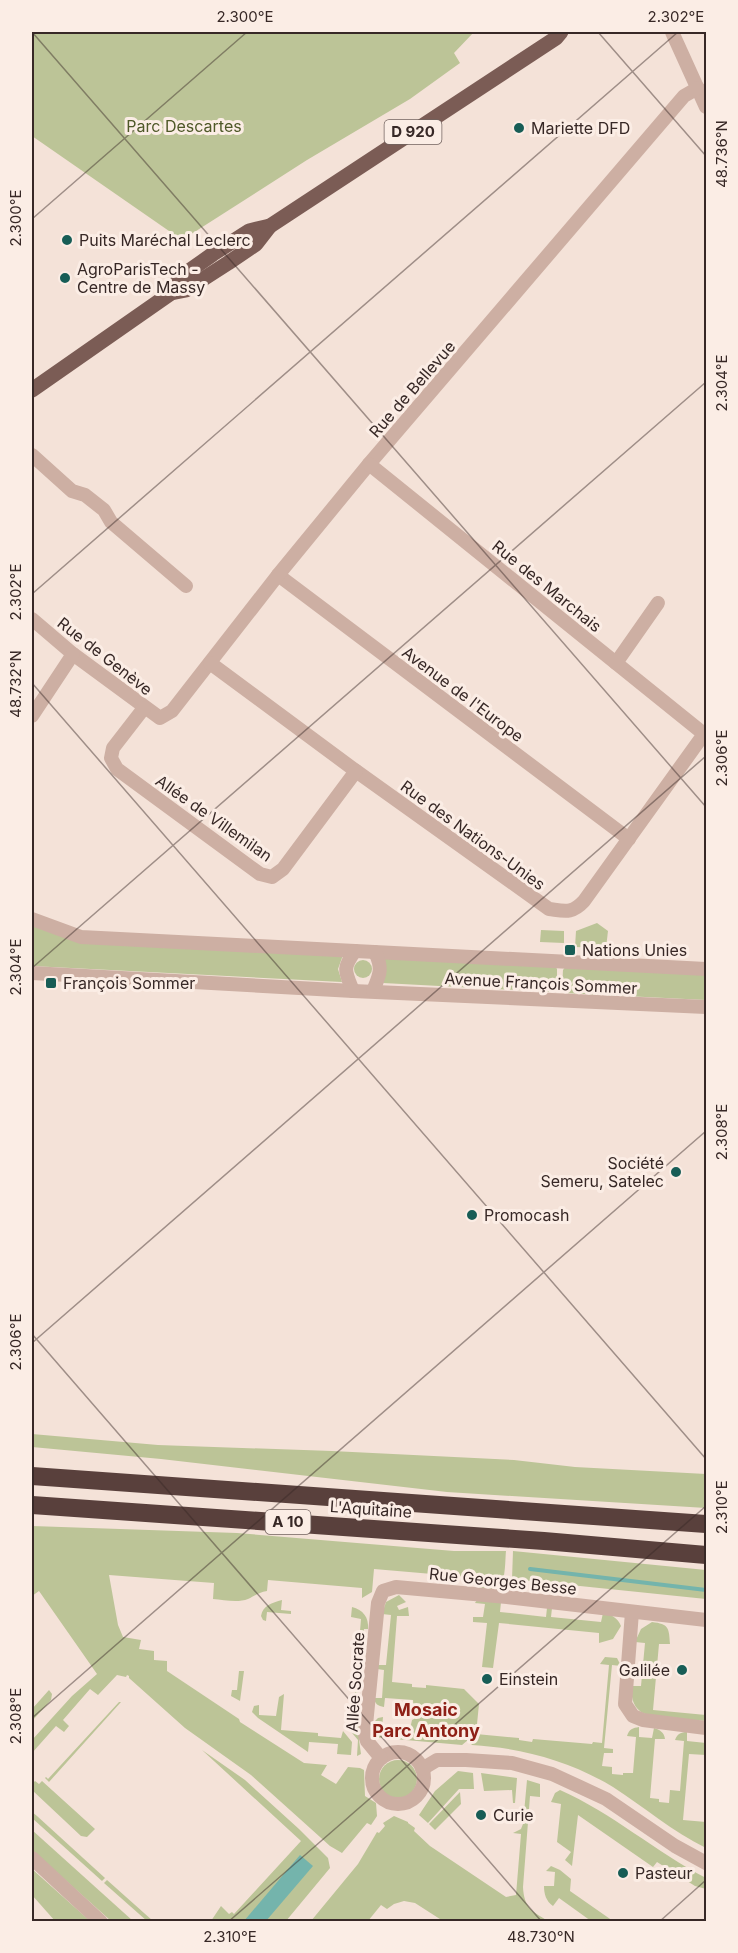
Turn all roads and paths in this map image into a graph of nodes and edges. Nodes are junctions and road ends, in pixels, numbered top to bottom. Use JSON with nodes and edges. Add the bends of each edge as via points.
{"nodes":[{"id":1,"x":672,"y":32,"type":"edge"},
{"id":2,"x":561,"y":34,"type":"edge"},
{"id":3,"x":698,"y":88,"type":"junction"},
{"id":4,"x":706,"y":107,"type":"edge"},
{"id":5,"x":32,"y":390,"type":"edge"},
{"id":6,"x":32,"y":455,"type":"edge"},
{"id":7,"x":369,"y":464,"type":"junction"},
{"id":8,"x":278,"y":575,"type":"junction"},
{"id":9,"x":186,"y":586,"type":"dead end"},
{"id":10,"x":658,"y":603,"type":"dead end"},
{"id":11,"x":32,"y":619,"type":"edge"},
{"id":12,"x":73,"y":654,"type":"junction"},
{"id":13,"x":210,"y":663,"type":"junction"},
{"id":14,"x":616,"y":663,"type":"junction"},
{"id":15,"x":144,"y":708,"type":"junction"},
{"id":16,"x":32,"y":716,"type":"edge"},
{"id":17,"x":160,"y":718,"type":"joint"},
{"id":18,"x":704,"y":734,"type":"joint"},
{"id":19,"x":356,"y":771,"type":"junction"},
{"id":20,"x":628,"y":839,"type":"junction"},
{"id":21,"x":32,"y":919,"type":"edge"},
{"id":22,"x":355,"y":951,"type":"junction"},
{"id":23,"x":375,"y":952,"type":"junction"},
{"id":24,"x":706,"y":969,"type":"edge"},
{"id":25,"x":32,"y":973,"type":"edge"},
{"id":26,"x":353,"y":991,"type":"junction"},
{"id":27,"x":373,"y":991,"type":"junction"},
{"id":28,"x":706,"y":1007,"type":"edge"},
{"id":29,"x":32,"y":1476,"type":"edge"},
{"id":30,"x":32,"y":1505,"type":"edge"},
{"id":31,"x":706,"y":1524,"type":"edge"},
{"id":32,"x":706,"y":1555,"type":"edge"},
{"id":33,"x":378,"y":1603,"type":"joint"},
{"id":34,"x":632,"y":1612,"type":"junction"},
{"id":35,"x":706,"y":1620,"type":"edge"},
{"id":36,"x":706,"y":1728,"type":"edge"},
{"id":37,"x":381,"y":1758,"type":"junction"},
{"id":38,"x":422,"y":1769,"type":"junction"},
{"id":39,"x":32,"y":1858,"type":"edge"},
{"id":40,"x":706,"y":1863,"type":"edge"},
{"id":41,"x":101,"y":1922,"type":"edge"}],
"edges":[{"from":1,"to":3,"type":"street"},
{"from":2,"to":5,"type":"main road","number":"D 920","via":[[270,226],[249,231],[213,254],[179,278],[171,293]]},
{"from":3,"to":4,"type":"street"},
{"from":3,"to":7,"type":"street","name":"Rue de Bellevue","via":[[684,96]]},
{"from":6,"to":9,"type":"street","via":[[72,491],[85,495],[104,510],[111,522]]},
{"from":7,"to":8,"type":"street","name":"Rue de Bellevue"},
{"from":7,"to":14,"type":"street","name":"Rue des Marchais"},
{"from":8,"to":13,"type":"street","name":"Rue de Bellevue"},
{"from":8,"to":20,"type":"street","name":"Avenue de l'Europe"},
{"from":10,"to":14,"type":"street"},
{"from":11,"to":12,"type":"street","name":"Rue de Genève"},
{"from":12,"to":15,"type":"street","name":"Rue de Genève"},
{"from":12,"to":16,"type":"street"},
{"from":13,"to":17,"type":"street","name":"Rue de Bellevue","via":[[172,711]]},
{"from":13,"to":19,"type":"street","name":"Rue des Nations-Unies"},
{"from":14,"to":18,"type":"street","name":"Rue des Marchais"},
{"from":15,"to":17,"type":"street","name":"Rue de Genève"},
{"from":15,"to":19,"type":"street","name":"Allée de Villemilan","via":[[113,748],[111,758],[117,769],[260,874],[272,877],[283,869]]},
{"from":18,"to":20,"type":"street","name":"Rue des Nations-Unies"},
{"from":19,"to":20,"type":"street","name":"Rue des Nations-Unies","via":[[549,909],[576,909]]},
{"from":21,"to":22,"type":"street","via":[[81,936]]},
{"from":22,"to":23,"type":"street"},
{"from":22,"to":26,"type":"street","via":[[345,971]]},
{"from":23,"to":24,"type":"street","name":"Avenue François Sommer"},
{"from":23,"to":27,"type":"street","via":[[381,964]]},
{"from":25,"to":26,"type":"street"},
{"from":26,"to":27,"type":"street"},
{"from":27,"to":28,"type":"street","name":"Avenue François Sommer"},
{"from":29,"to":31,"type":"highway","name":"L'Aquitaine","number":"A 10"},
{"from":30,"to":32,"type":"highway","name":"L'Aquitaine","number":"A 10"},
{"from":33,"to":34,"type":"street","name":"Rue Georges Besse","via":[[383,1591],[396,1587]]},
{"from":33,"to":37,"type":"street","name":"Allée Socrate","via":[[365,1735]]},
{"from":34,"to":35,"type":"street","name":"Rue Georges Besse"},
{"from":34,"to":36,"type":"street","via":[[626,1704],[633,1716]]},
{"from":37,"to":38,"type":"street","via":[[394,1752],[408,1754]]},
{"from":37,"to":38,"type":"street","via":[[374,1768],[372,1784],[381,1797],[394,1804],[407,1802],[420,1792]]},
{"from":38,"to":40,"type":"street","via":[[437,1760],[466,1760],[512,1763],[552,1774],[606,1799]]},
{"from":39,"to":41,"type":"street"}]}
